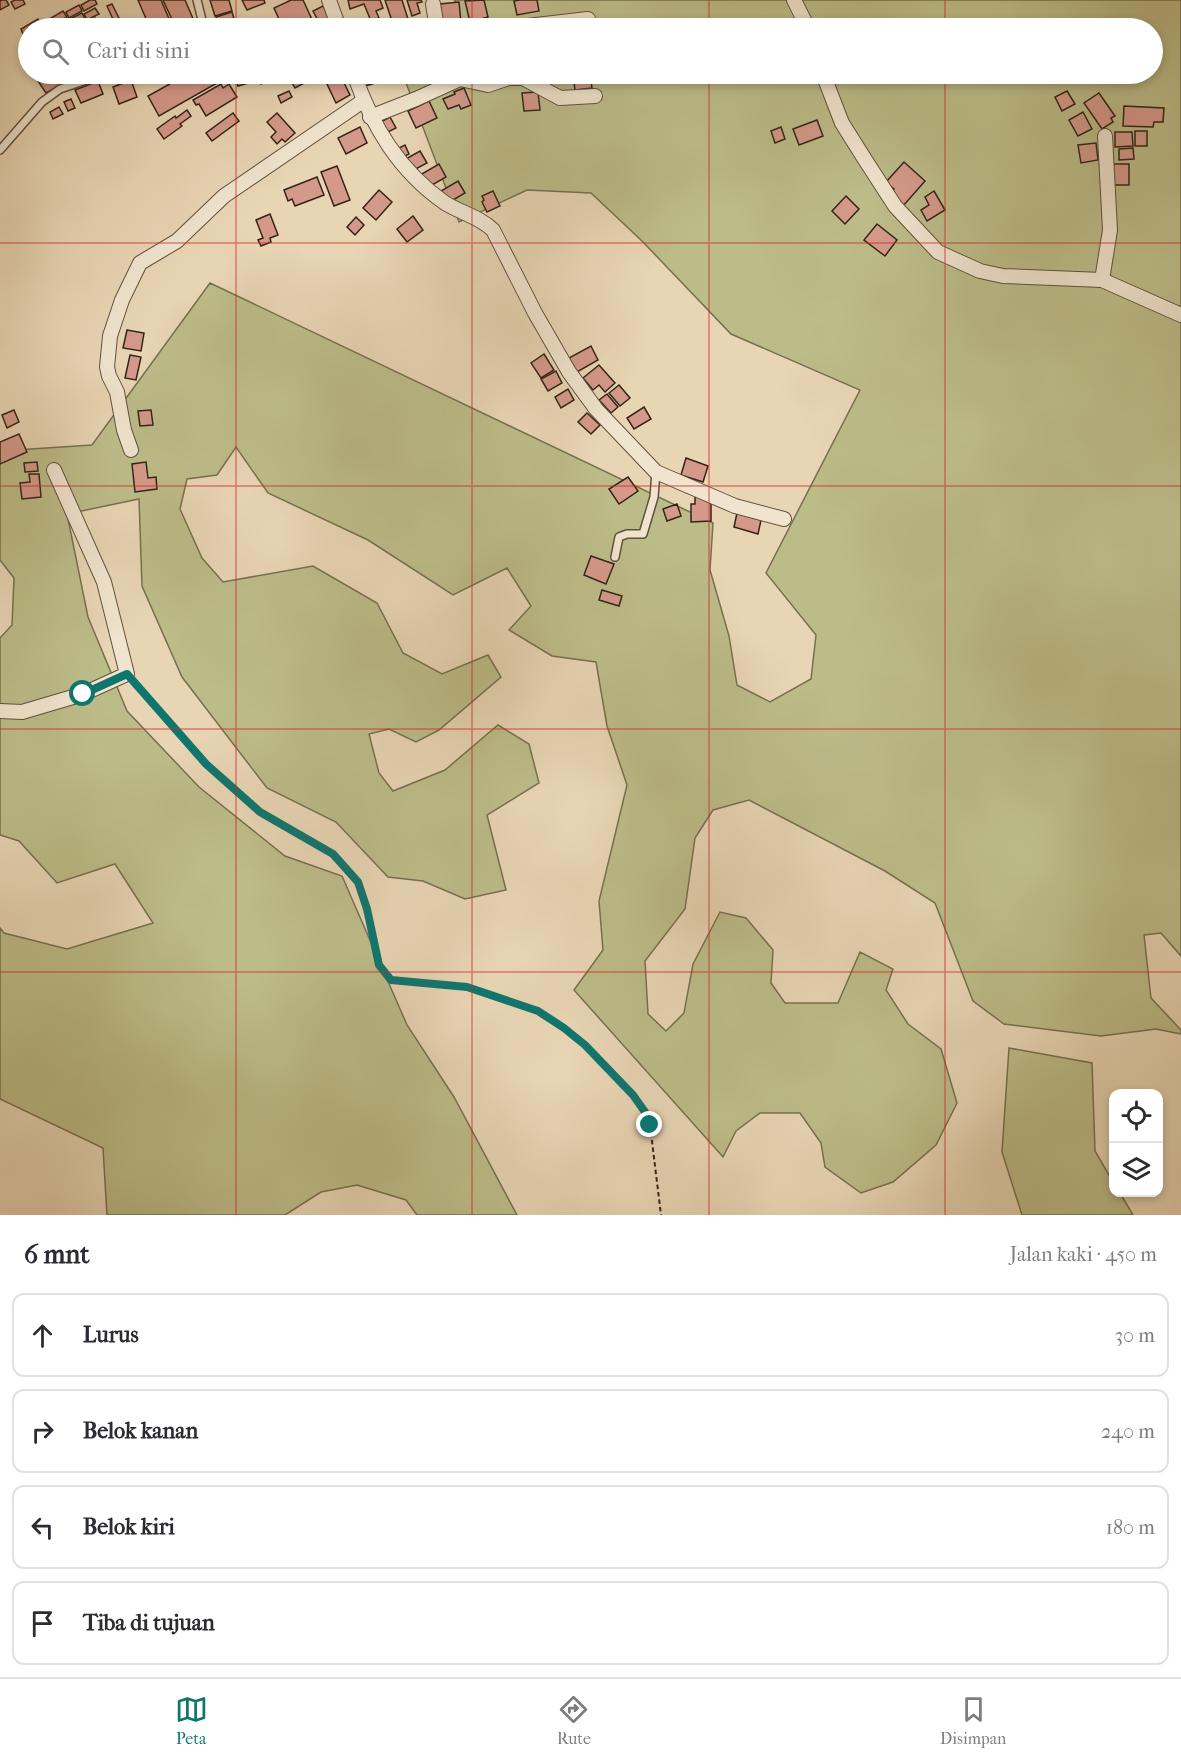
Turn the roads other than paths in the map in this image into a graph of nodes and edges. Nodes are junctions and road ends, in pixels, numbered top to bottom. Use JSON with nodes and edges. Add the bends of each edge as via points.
{"nodes":[{"id":1,"x":197,"y":0,"type":"edge"},
{"id":2,"x":329,"y":0,"type":"edge"},
{"id":3,"x":794,"y":0,"type":"edge"},
{"id":4,"x":433,"y":4,"type":"dead end"},
{"id":5,"x":202,"y":18,"type":"edge"},
{"id":6,"x":335,"y":18,"type":"edge"},
{"id":7,"x":435,"y":18,"type":"edge"},
{"id":8,"x":803,"y":18,"type":"edge"},
{"id":9,"x":75,"y":84,"type":"edge"},
{"id":10,"x":357,"y":84,"type":"edge"},
{"id":11,"x":436,"y":84,"type":"edge"},
{"id":12,"x":534,"y":84,"type":"edge"},
{"id":13,"x":827,"y":84,"type":"edge"},
{"id":14,"x":595,"y":96,"type":"dead end"},
{"id":15,"x":363,"y":101,"type":"junction"},
{"id":16,"x":370,"y":117,"type":"junction"},
{"id":17,"x":1106,"y":136,"type":"dead end"},
{"id":18,"x":0,"y":150,"type":"edge"},
{"id":19,"x":1102,"y":280,"type":"junction"},
{"id":20,"x":1181,"y":315,"type":"edge"},
{"id":21,"x":131,"y":450,"type":"dead end"},
{"id":22,"x":54,"y":470,"type":"dead end"},
{"id":23,"x":656,"y":472,"type":"junction"},
{"id":24,"x":784,"y":519,"type":"dead end"},
{"id":25,"x":615,"y":557,"type":"dead end"},
{"id":26,"x":0,"y":711,"type":"edge"}],
"edges":[{"from":1,"to":5,"type":"lane"},
{"from":2,"to":6,"type":"street"},
{"from":3,"to":8,"type":"street"},
{"from":4,"to":7,"type":"street"},
{"from":9,"to":18,"type":"lane","via":[[42,102]]},
{"from":10,"to":15,"type":"street"},
{"from":11,"to":16,"type":"street"},
{"from":12,"to":14,"type":"street","via":[[560,98]]},
{"from":13,"to":19,"type":"street","via":[[842,123],[895,206],[938,252],[980,272],[1003,276]]},
{"from":15,"to":16,"type":"street"},
{"from":15,"to":21,"type":"street","via":[[224,196],[177,241],[140,264],[110,336],[107,367]]},
{"from":16,"to":23,"type":"street","via":[[412,176],[446,203],[493,230],[569,372],[596,409]]},
{"from":17,"to":19,"type":"street","via":[[1110,230]]},
{"from":19,"to":20,"type":"street"},
{"from":22,"to":26,"type":"street","via":[[104,582],[127,674],[83,694],[22,712]]},
{"from":23,"to":24,"type":"street","via":[[735,506]]},
{"from":23,"to":25,"type":"lane","via":[[654,497],[643,534],[619,537]]}]}
